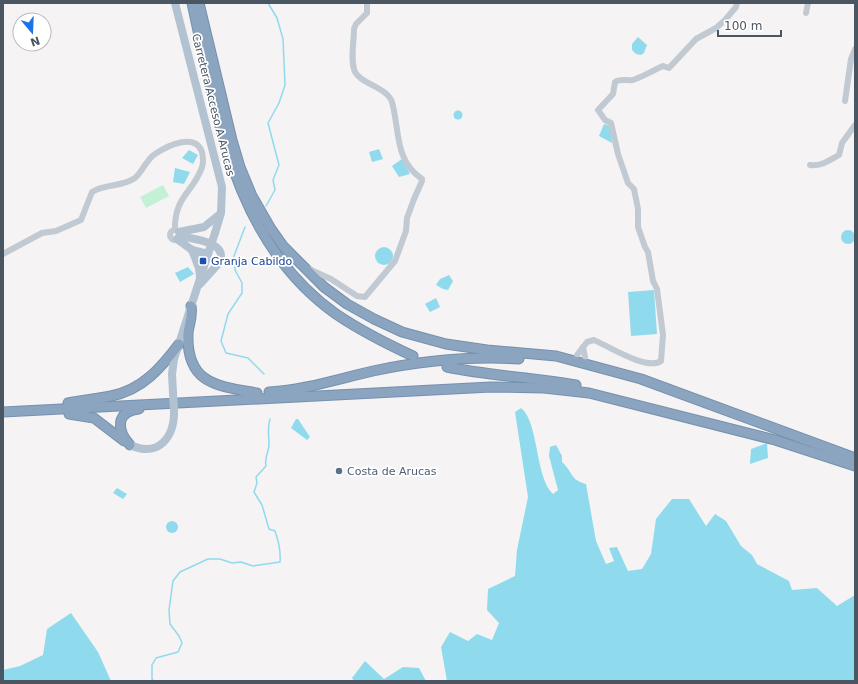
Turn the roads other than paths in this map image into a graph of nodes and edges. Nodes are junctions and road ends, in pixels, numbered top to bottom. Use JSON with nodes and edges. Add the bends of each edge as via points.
{"nodes":[{"id":1,"x":175,"y":3,"type":"edge"},
{"id":2,"x":192,"y":3,"type":"edge"},
{"id":3,"x":199,"y":3,"type":"edge"},
{"id":4,"x":367,"y":3,"type":"edge"},
{"id":5,"x":736,"y":3,"type":"edge"},
{"id":6,"x":808,"y":3,"type":"edge"},
{"id":7,"x":806,"y":13,"type":"dead end"},
{"id":8,"x":855,"y":49,"type":"edge"},
{"id":9,"x":845,"y":101,"type":"dead end"},
{"id":10,"x":855,"y":125,"type":"edge"},
{"id":11,"x":810,"y":165,"type":"dead end"},
{"id":12,"x":252,"y":196,"type":"junction"},
{"id":13,"x":221,"y":213,"type":"junction"},
{"id":14,"x":178,"y":234,"type":"junction"},
{"id":15,"x":192,"y":250,"type":"junction"},
{"id":16,"x":3,"y":254,"type":"edge"},
{"id":17,"x":208,"y":254,"type":"junction"},
{"id":18,"x":200,"y":278,"type":"junction"},
{"id":19,"x":328,"y":281,"type":"joint"},
{"id":20,"x":198,"y":286,"type":"junction"},
{"id":21,"x":192,"y":306,"type":"junction"},
{"id":22,"x":179,"y":344,"type":"junction"},
{"id":23,"x":583,"y":347,"type":"junction"},
{"id":24,"x":577,"y":355,"type":"dead end"},
{"id":25,"x":413,"y":356,"type":"dead end"},
{"id":26,"x":585,"y":357,"type":"dead end"},
{"id":27,"x":590,"y":366,"type":"junction"},
{"id":28,"x":447,"y":367,"type":"dead end"},
{"id":29,"x":255,"y":396,"type":"junction"},
{"id":30,"x":68,"y":403,"type":"junction"},
{"id":31,"x":635,"y":404,"type":"junction"},
{"id":32,"x":3,"y":407,"type":"edge"},
{"id":33,"x":44,"y":410,"type":"junction"},
{"id":34,"x":3,"y":412,"type":"edge"},
{"id":35,"x":130,"y":445,"type":"junction"},
{"id":36,"x":822,"y":454,"type":"junction"},
{"id":37,"x":855,"y":458,"type":"edge"},
{"id":38,"x":855,"y":466,"type":"edge"},
{"id":39,"x":855,"y":470,"type":"edge"}],
"edges":[{"from":1,"to":13,"type":"main road","name":"Carretera Acceso A Arucas","via":[[220,174],[223,194]]},
{"from":2,"to":25,"type":"highway","via":[[226,148],[242,194],[262,233],[290,270],[335,313],[364,333]]},
{"from":3,"to":12,"type":"highway","via":[[232,140]]},
{"from":4,"to":19,"type":"street","via":[[367,13],[354,29],[355,72],[388,96],[392,102],[404,160],[411,172],[422,179],[422,182],[407,218],[406,231],[394,261],[365,297],[357,296]]},
{"from":5,"to":23,"type":"street","via":[[736,7],[725,20],[696,39],[669,68],[663,66],[631,80],[614,82],[613,94],[598,110],[605,120],[611,123],[628,183],[634,189],[638,226],[648,252],[657,289],[663,335],[661,361],[652,363],[623,355],[594,340],[587,342]]},
{"from":6,"to":7,"type":"street"},
{"from":8,"to":9,"type":"street","via":[[851,59]]},
{"from":10,"to":11,"type":"street","via":[[842,143],[839,155],[815,166]]},
{"from":12,"to":19,"type":"highway","via":[[286,243],[309,269]]},
{"from":12,"to":27,"type":"highway","via":[[271,229],[300,265],[346,304],[374,320],[402,332],[446,344],[556,356]]},
{"from":13,"to":14,"type":"main road","via":[[204,227]]},
{"from":13,"to":17,"type":"main road","name":"Carretera Acceso A Arucas","bridge":true},
{"from":14,"to":15,"type":"main road"},
{"from":14,"to":16,"type":"street","via":[[174,221],[179,206],[203,165],[201,149],[193,141],[187,140],[156,154],[134,178],[92,192],[84,216],[76,223],[42,233]]},
{"from":14,"to":20,"type":"main road","via":[[216,246],[221,253],[220,263]]},
{"from":15,"to":17,"type":"main road"},
{"from":15,"to":18,"type":"main road"},
{"from":17,"to":18,"type":"main road","name":"Carretera Acceso A Arucas"},
{"from":18,"to":20,"type":"main road","name":"Carretera Acceso A Arucas"},
{"from":20,"to":21,"type":"main road","name":"Carretera Acceso A Arucas"},
{"from":21,"to":22,"type":"main road","name":"Carretera Acceso A Arucas"},
{"from":21,"to":29,"type":"highway","via":[[189,343],[196,370],[216,385]]},
{"from":22,"to":30,"type":"highway","via":[[160,369],[140,385],[111,396]]},
{"from":22,"to":35,"type":"main road","name":"Carretera Acceso A Arucas","bridge":true,"via":[[172,374],[173,428],[166,440],[154,448]]},
{"from":23,"to":24,"type":"street"},
{"from":23,"to":26,"type":"street"},
{"from":27,"to":29,"type":"highway","via":[[551,360],[471,358],[373,371],[313,386]]},
{"from":27,"to":37,"type":"highway","via":[[664,386]]},
{"from":28,"to":31,"type":"highway","via":[[477,373],[555,381],[594,389]]},
{"from":29,"to":30,"type":"highway"},
{"from":29,"to":31,"type":"highway","via":[[524,387],[574,391]]},
{"from":29,"to":33,"type":"highway"},
{"from":29,"to":35,"type":"highway","via":[[236,403],[131,411],[122,418],[120,426],[124,438]]},
{"from":30,"to":32,"type":"highway"},
{"from":31,"to":36,"type":"highway"},
{"from":33,"to":34,"type":"highway"},
{"from":33,"to":35,"type":"highway","via":[[94,418]]},
{"from":36,"to":38,"type":"highway"},
{"from":36,"to":39,"type":"street"}]}
